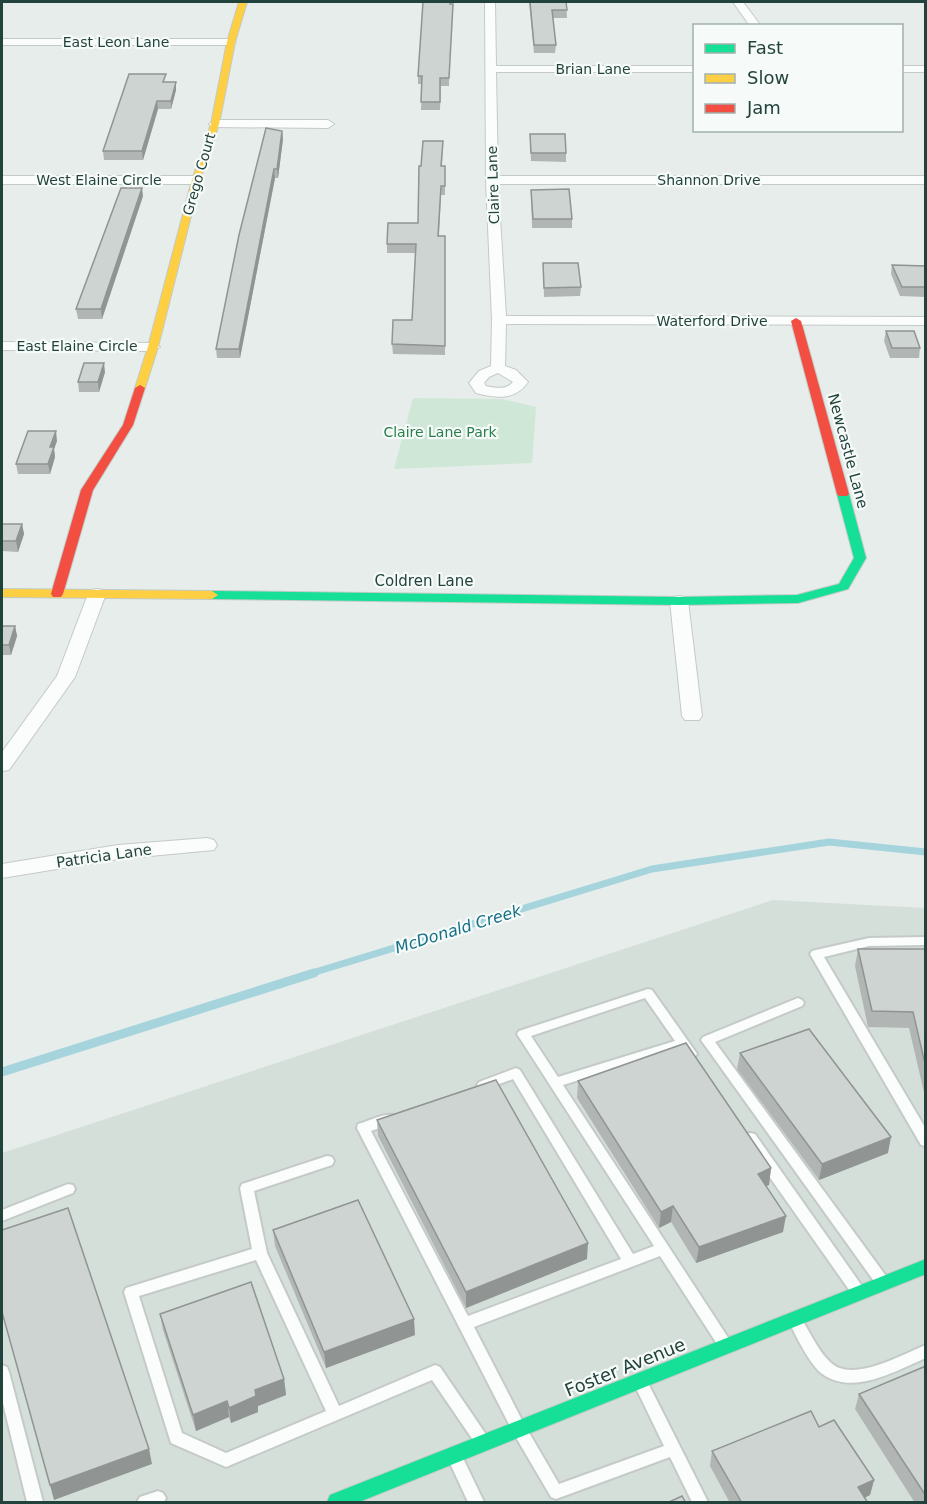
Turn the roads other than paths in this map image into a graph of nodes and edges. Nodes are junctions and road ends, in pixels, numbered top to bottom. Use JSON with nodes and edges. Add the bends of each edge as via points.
{"nodes":[{"id":1,"x":243,"y":2,"type":"edge"},
{"id":2,"x":490,"y":2,"type":"edge"},
{"id":3,"x":738,"y":2,"type":"edge"},
{"id":4,"x":754,"y":24,"type":"edge"},
{"id":5,"x":2,"y":42,"type":"edge"},
{"id":6,"x":231,"y":42,"type":"junction"},
{"id":7,"x":491,"y":69,"type":"junction"},
{"id":8,"x":693,"y":69,"type":"edge"},
{"id":9,"x":903,"y":69,"type":"edge"},
{"id":10,"x":926,"y":69,"type":"edge"},
{"id":11,"x":214,"y":124,"type":"junction"},
{"id":12,"x":328,"y":124,"type":"dead end"},
{"id":13,"x":2,"y":180,"type":"edge"},
{"id":14,"x":196,"y":180,"type":"junction"},
{"id":15,"x":492,"y":180,"type":"junction"},
{"id":16,"x":926,"y":180,"type":"edge"},
{"id":17,"x":499,"y":320,"type":"junction"},
{"id":18,"x":796,"y":321,"type":"junction"},
{"id":19,"x":926,"y":321,"type":"edge"},
{"id":20,"x":2,"y":346,"type":"edge"},
{"id":21,"x":153,"y":346,"type":"junction"},
{"id":22,"x":498,"y":368,"type":"dead end"},
{"id":23,"x":843,"y":585,"type":"joint"},
{"id":24,"x":2,"y":593,"type":"edge"},
{"id":25,"x":57,"y":594,"type":"junction"},
{"id":26,"x":97,"y":594,"type":"junction"},
{"id":27,"x":679,"y":601,"type":"junction"},
{"id":28,"x":692,"y":716,"type":"dead end"},
{"id":29,"x":2,"y":765,"type":"edge"},
{"id":30,"x":207,"y":845,"type":"dead end"},
{"id":31,"x":2,"y":871,"type":"edge"},
{"id":32,"x":926,"y":941,"type":"edge"},
{"id":33,"x":798,"y":1003,"type":"dead end"},
{"id":34,"x":684,"y":1043,"type":"junction"},
{"id":35,"x":697,"y":1062,"type":"edge"},
{"id":36,"x":555,"y":1083,"type":"junction"},
{"id":37,"x":472,"y":1089,"type":"edge"},
{"id":38,"x":407,"y":1113,"type":"edge"},
{"id":39,"x":744,"y":1129,"type":"edge"},
{"id":40,"x":926,"y":1140,"type":"edge"},
{"id":41,"x":327,"y":1161,"type":"dead end"},
{"id":42,"x":68,"y":1189,"type":"dead end"},
{"id":43,"x":2,"y":1216,"type":"edge"},
{"id":44,"x":662,"y":1249,"type":"junction"},
{"id":45,"x":260,"y":1253,"type":"junction"},
{"id":46,"x":630,"y":1261,"type":"junction"},
{"id":47,"x":926,"y":1266,"type":"edge"},
{"id":48,"x":883,"y":1283,"type":"junction"},
{"id":49,"x":859,"y":1293,"type":"junction"},
{"id":50,"x":794,"y":1319,"type":"junction"},
{"id":51,"x":465,"y":1324,"type":"junction"},
{"id":52,"x":726,"y":1346,"type":"junction"},
{"id":53,"x":926,"y":1351,"type":"edge"},
{"id":54,"x":2,"y":1372,"type":"edge"},
{"id":55,"x":640,"y":1381,"type":"junction"},
{"id":56,"x":335,"y":1414,"type":"junction"},
{"id":57,"x":519,"y":1429,"type":"junction"},
{"id":58,"x":484,"y":1443,"type":"junction"},
{"id":59,"x":674,"y":1449,"type":"junction"},
{"id":60,"x":455,"y":1455,"type":"junction"},
{"id":61,"x":35,"y":1503,"type":"edge"},
{"id":62,"x":338,"y":1503,"type":"edge"},
{"id":63,"x":476,"y":1503,"type":"edge"},
{"id":64,"x":700,"y":1503,"type":"edge"}],
"edges":[{"from":1,"to":6,"type":"street","name":"Grego Court"},
{"from":2,"to":7,"type":"street","name":"Claire Lane"},
{"from":3,"to":4,"type":"street"},
{"from":5,"to":6,"type":"street","name":"East Leon Lane"},
{"from":6,"to":11,"type":"street","name":"Grego Court"},
{"from":7,"to":8,"type":"street","name":"Brian Lane"},
{"from":7,"to":15,"type":"street","name":"Claire Lane"},
{"from":9,"to":10,"type":"street"},
{"from":11,"to":12,"type":"street"},
{"from":11,"to":14,"type":"street","name":"Grego Court"},
{"from":13,"to":14,"type":"street","name":"West Elaine Circle"},
{"from":14,"to":21,"type":"street","name":"Grego Court"},
{"from":15,"to":16,"type":"street","name":"Shannon Drive"},
{"from":15,"to":17,"type":"street","name":"Claire Lane"},
{"from":17,"to":18,"type":"street","name":"Waterford Drive"},
{"from":17,"to":22,"type":"street","name":"Claire Lane"},
{"from":18,"to":19,"type":"street","name":"Waterford Drive"},
{"from":18,"to":23,"type":"street","name":"Newcastle Lane","via":[[860,558]]},
{"from":20,"to":21,"type":"street","name":"East Elaine Circle"},
{"from":21,"to":25,"type":"street","name":"Grego Court","via":[[128,425],[87,490]]},
{"from":23,"to":27,"type":"street","name":"Coldren Lane","via":[[798,598]]},
{"from":24,"to":25,"type":"street","name":"Coldren Lane"},
{"from":25,"to":26,"type":"street","name":"Coldren Lane"},
{"from":26,"to":27,"type":"street","name":"Coldren Lane"},
{"from":26,"to":29,"type":"street","via":[[66,677]]},
{"from":27,"to":28,"type":"street"},
{"from":30,"to":31,"type":"street","name":"Patricia Lane","via":[[118,852]]},
{"from":32,"to":40,"type":"lane","via":[[869,942],[816,954]]},
{"from":33,"to":48,"type":"lane","via":[[707,1040]]},
{"from":34,"to":35,"type":"lane"},
{"from":34,"to":36,"type":"lane"},
{"from":34,"to":36,"type":"lane","via":[[648,993],[523,1034]]},
{"from":36,"to":44,"type":"lane"},
{"from":37,"to":46,"type":"lane","via":[[516,1073]]},
{"from":38,"to":51,"type":"lane","via":[[363,1128]]},
{"from":39,"to":49,"type":"lane"},
{"from":41,"to":45,"type":"lane","via":[[247,1188]]},
{"from":42,"to":43,"type":"lane"},
{"from":44,"to":46,"type":"lane"},
{"from":44,"to":52,"type":"lane"},
{"from":45,"to":56,"type":"lane"},
{"from":45,"to":56,"type":"lane","via":[[131,1292],[176,1438],[226,1460]]},
{"from":46,"to":51,"type":"lane"},
{"from":47,"to":48,"type":"street","name":"Foster Avenue"},
{"from":48,"to":49,"type":"street","name":"Foster Avenue"},
{"from":49,"to":50,"type":"street","name":"Foster Avenue"},
{"from":50,"to":52,"type":"street","name":"Foster Avenue"},
{"from":50,"to":53,"type":"lane","via":[[826,1369],[841,1376],[860,1377]]},
{"from":51,"to":57,"type":"lane"},
{"from":52,"to":55,"type":"street","name":"Foster Avenue"},
{"from":54,"to":61,"type":"lane"},
{"from":55,"to":57,"type":"street","name":"Foster Avenue"},
{"from":55,"to":59,"type":"lane"},
{"from":56,"to":58,"type":"lane","via":[[435,1372]]},
{"from":57,"to":58,"type":"street","name":"Foster Avenue"},
{"from":57,"to":59,"type":"lane","via":[[556,1492]]},
{"from":58,"to":60,"type":"street","name":"Foster Avenue"},
{"from":59,"to":64,"type":"lane"},
{"from":60,"to":62,"type":"street","name":"Foster Avenue"},
{"from":60,"to":63,"type":"lane"}]}
